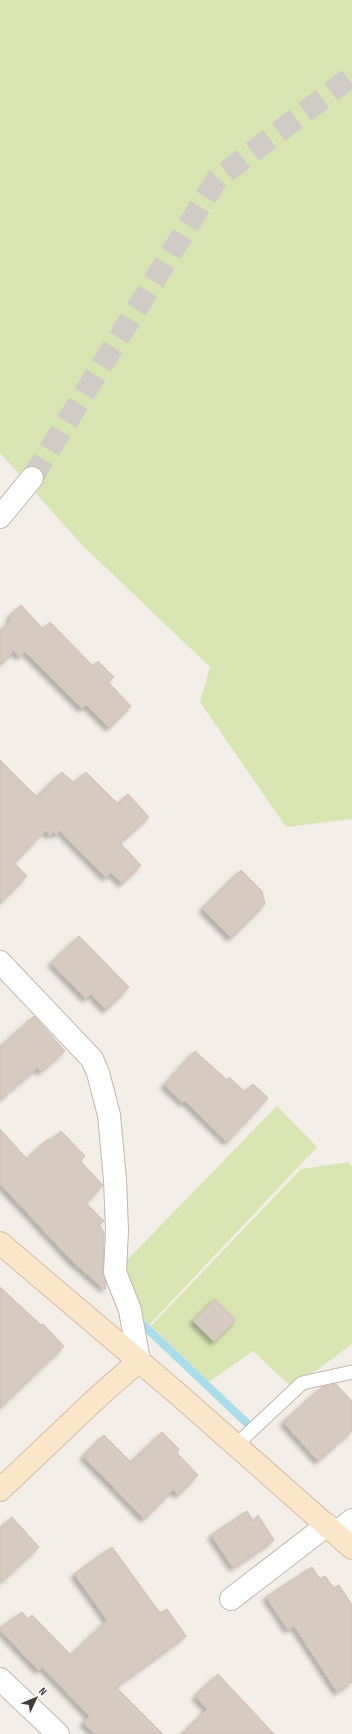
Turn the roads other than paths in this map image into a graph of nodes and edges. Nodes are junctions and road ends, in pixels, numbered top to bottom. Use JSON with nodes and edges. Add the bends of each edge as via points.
{"nodes":[{"id":1,"x":32,"y":478,"type":"tunnel mouth"},
{"id":2,"x":0,"y":517,"type":"edge"},
{"id":3,"x":0,"y":962,"type":"edge"},
{"id":4,"x":0,"y":1243,"type":"edge"},
{"id":5,"x":139,"y":1361,"type":"junction"},
{"id":6,"x":352,"y":1372,"type":"edge"},
{"id":7,"x":236,"y":1445,"type":"junction"},
{"id":8,"x":0,"y":1490,"type":"edge"},
{"id":9,"x":338,"y":1526,"type":"edge"},
{"id":10,"x":352,"y":1548,"type":"edge"},
{"id":11,"x":231,"y":1599,"type":"dead end"},
{"id":12,"x":0,"y":1679,"type":"edge"},
{"id":13,"x":58,"y":1734,"type":"edge"}],
"edges":[{"from":1,"to":2,"type":"street"},
{"from":3,"to":5,"type":"street","via":[[92,1059],[98,1073],[108,1115],[115,1180],[115,1272],[130,1310]]},
{"from":4,"to":5,"type":"street"},
{"from":5,"to":7,"type":"street"},
{"from":5,"to":8,"type":"street"},
{"from":6,"to":7,"type":"lane","via":[[302,1383]]},
{"from":7,"to":9,"type":"street"},
{"from":9,"to":10,"type":"street"},
{"from":9,"to":11,"type":"street"},
{"from":12,"to":13,"type":"street"}]}
